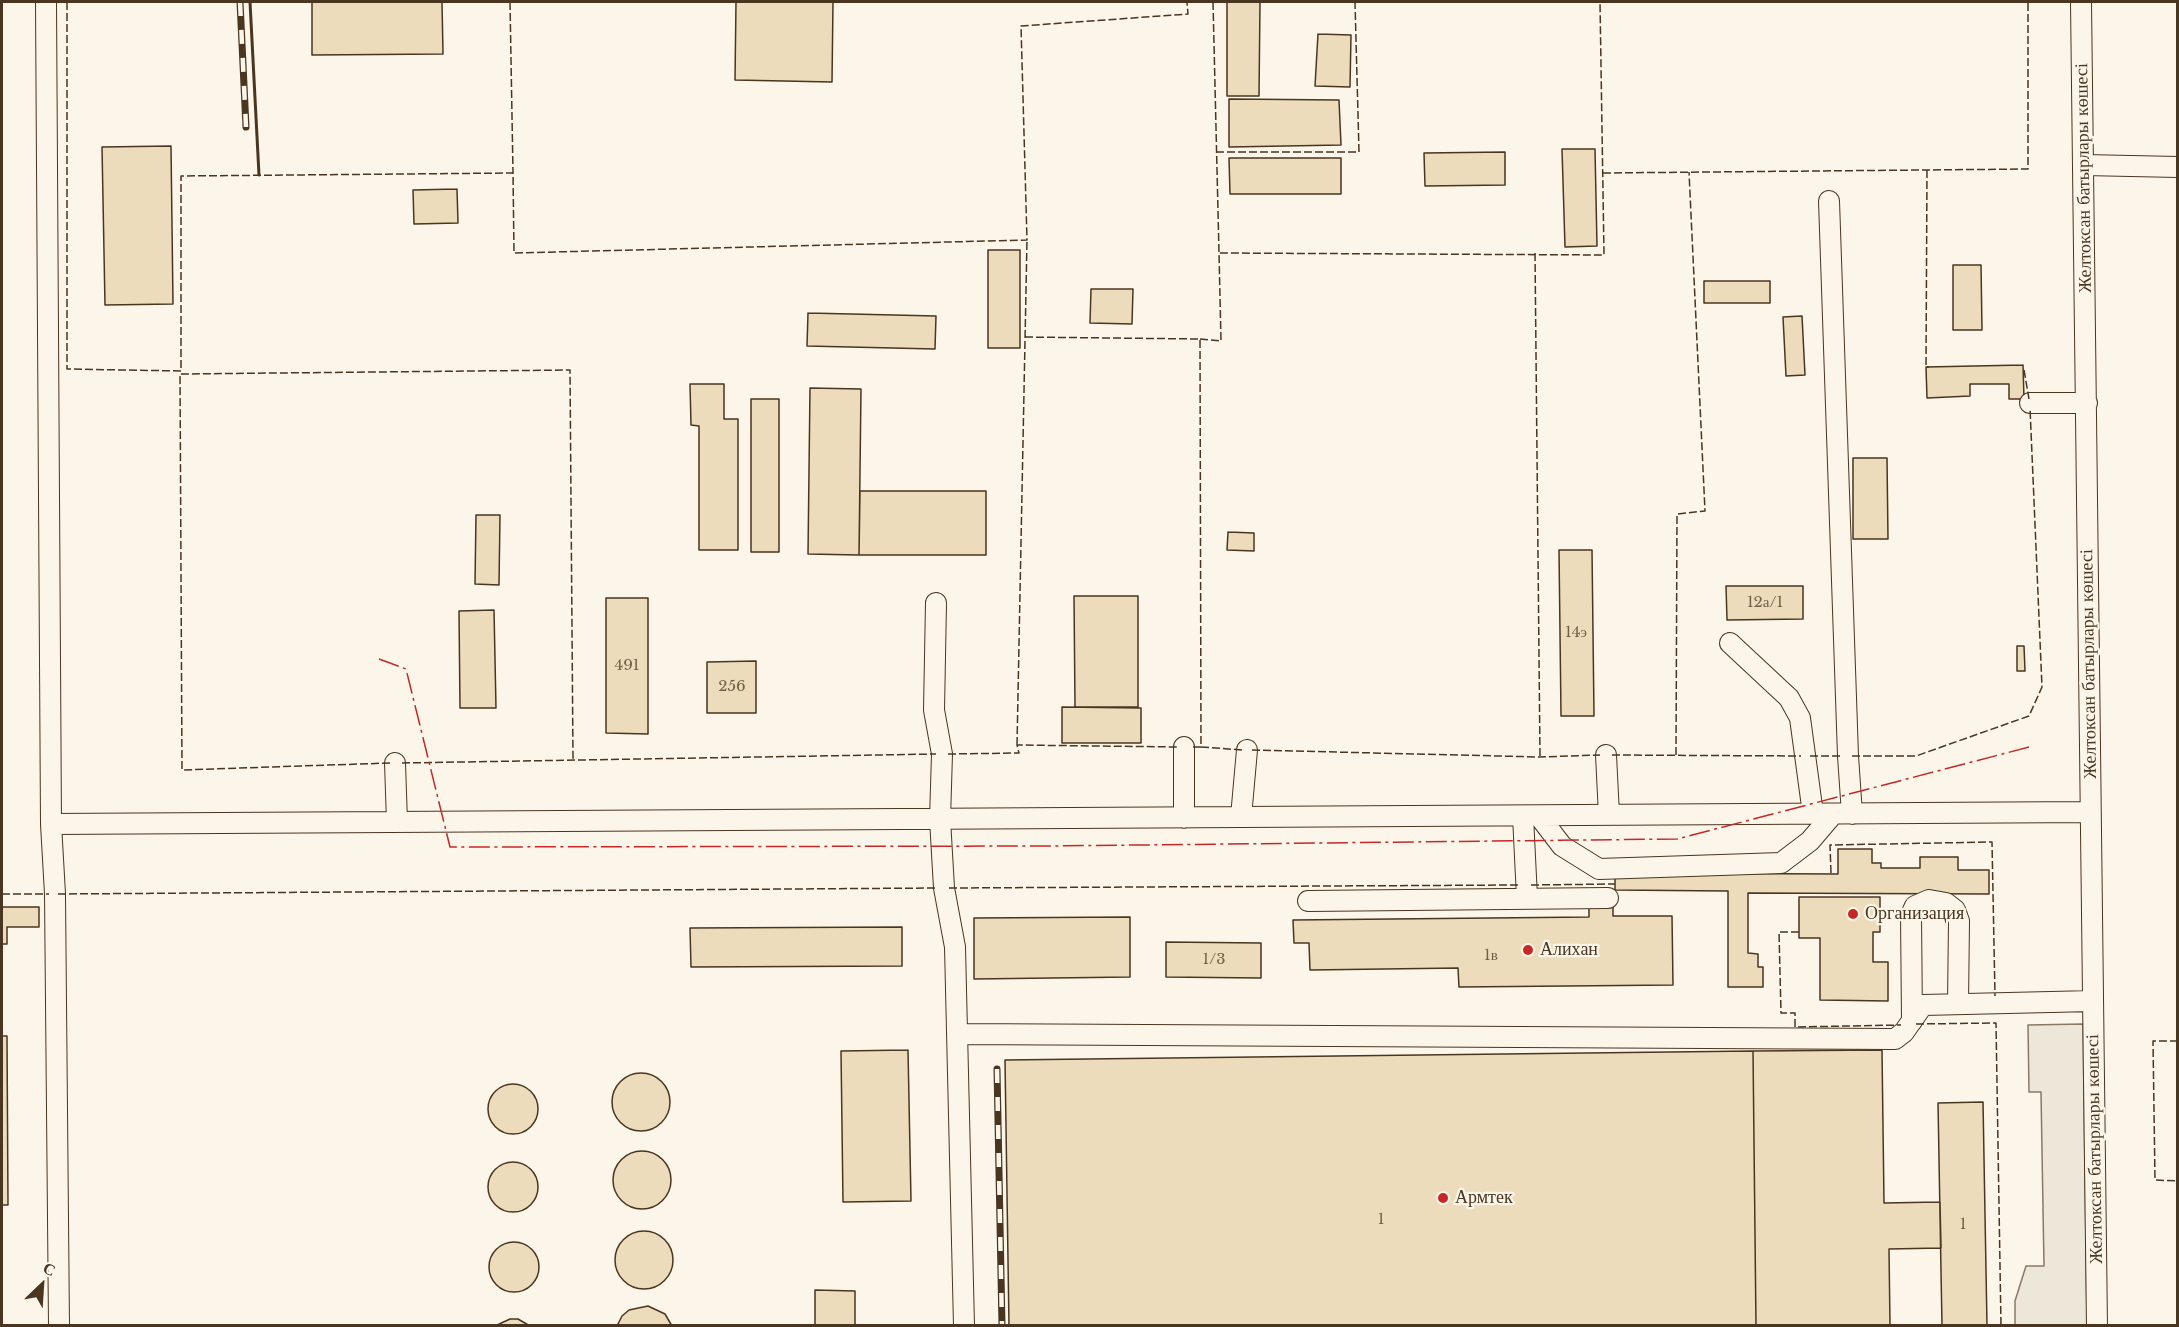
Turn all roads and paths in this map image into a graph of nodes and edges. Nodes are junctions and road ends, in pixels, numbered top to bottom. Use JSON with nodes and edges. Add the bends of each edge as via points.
{"nodes":[{"id":1,"x":46,"y":2,"type":"edge"},
{"id":2,"x":2081,"y":2,"type":"edge"},
{"id":3,"x":2084,"y":165,"type":"junction"},
{"id":4,"x":2178,"y":167,"type":"edge"},
{"id":5,"x":1829,"y":201,"type":"dead end"},
{"id":6,"x":2030,"y":403,"type":"dead end"},
{"id":7,"x":2087,"y":403,"type":"junction"},
{"id":8,"x":936,"y":603,"type":"dead end"},
{"id":9,"x":1731,"y":643,"type":"dead end"},
{"id":10,"x":1184,"y":747,"type":"dead end"},
{"id":11,"x":1247,"y":750,"type":"dead end"},
{"id":12,"x":1606,"y":755,"type":"dead end"},
{"id":13,"x":395,"y":763,"type":"dead end"},
{"id":14,"x":2090,"y":812,"type":"junction"},
{"id":15,"x":1814,"y":814,"type":"junction"},
{"id":16,"x":1842,"y":814,"type":"junction"},
{"id":17,"x":1609,"y":815,"type":"junction"},
{"id":18,"x":1531,"y":816,"type":"junction"},
{"id":19,"x":1184,"y":818,"type":"junction"},
{"id":20,"x":1241,"y":818,"type":"junction"},
{"id":21,"x":940,"y":819,"type":"junction"},
{"id":22,"x":397,"y":822,"type":"junction"},
{"id":23,"x":51,"y":824,"type":"junction"},
{"id":24,"x":1527,"y":898,"type":"junction"},
{"id":25,"x":1608,"y":898,"type":"dead end"},
{"id":26,"x":1308,"y":901,"type":"dead end"},
{"id":27,"x":2093,"y":1001,"type":"junction"},
{"id":28,"x":1958,"y":1004,"type":"junction"},
{"id":29,"x":1912,"y":1021,"type":"junction"},
{"id":30,"x":957,"y":1034,"type":"junction"},
{"id":31,"x":59,"y":1326,"type":"edge"},
{"id":32,"x":964,"y":1326,"type":"edge"},
{"id":33,"x":2097,"y":1326,"type":"edge"}],
"edges":[{"from":1,"to":23,"type":"street"},
{"from":2,"to":3,"type":"street","name":"Желтоксан батырлары көшесі"},
{"from":3,"to":4,"type":"street"},
{"from":3,"to":7,"type":"street","name":"Желтоксан батырлары көшесі"},
{"from":5,"to":16,"type":"street","via":[[1847,744]]},
{"from":6,"to":7,"type":"street"},
{"from":7,"to":14,"type":"street","name":"Желтоксан батырлары көшесі"},
{"from":8,"to":21,"type":"street","via":[[933,710],[942,754]]},
{"from":9,"to":15,"type":"street","via":[[1789,698],[1800,718]]},
{"from":10,"to":19,"type":"street"},
{"from":11,"to":20,"type":"street"},
{"from":12,"to":17,"type":"street"},
{"from":13,"to":22,"type":"street"},
{"from":14,"to":16,"type":"street"},
{"from":14,"to":27,"type":"street","name":"Желтоксан батырлары көшесі"},
{"from":15,"to":16,"type":"street"},
{"from":15,"to":17,"type":"street"},
{"from":16,"to":18,"type":"street","via":[[1781,863],[1599,869],[1562,846]]},
{"from":17,"to":18,"type":"street"},
{"from":18,"to":20,"type":"street"},
{"from":18,"to":24,"type":"street"},
{"from":19,"to":20,"type":"street"},
{"from":19,"to":21,"type":"street"},
{"from":21,"to":22,"type":"street"},
{"from":21,"to":30,"type":"street","via":[[944,888],[955,947]]},
{"from":22,"to":23,"type":"street"},
{"from":23,"to":31,"type":"street"},
{"from":24,"to":25,"type":"street"},
{"from":24,"to":26,"type":"street"},
{"from":27,"to":28,"type":"street"},
{"from":27,"to":33,"type":"street","name":"Желтоксан батырлары көшесі"},
{"from":28,"to":29,"type":"street","via":[[1923,1005]]},
{"from":28,"to":29,"type":"street","via":[[1956,910],[1946,903],[1929,900],[1915,906],[1911,915]]},
{"from":29,"to":30,"type":"street","via":[[1895,1039]]},
{"from":30,"to":32,"type":"street"}]}
